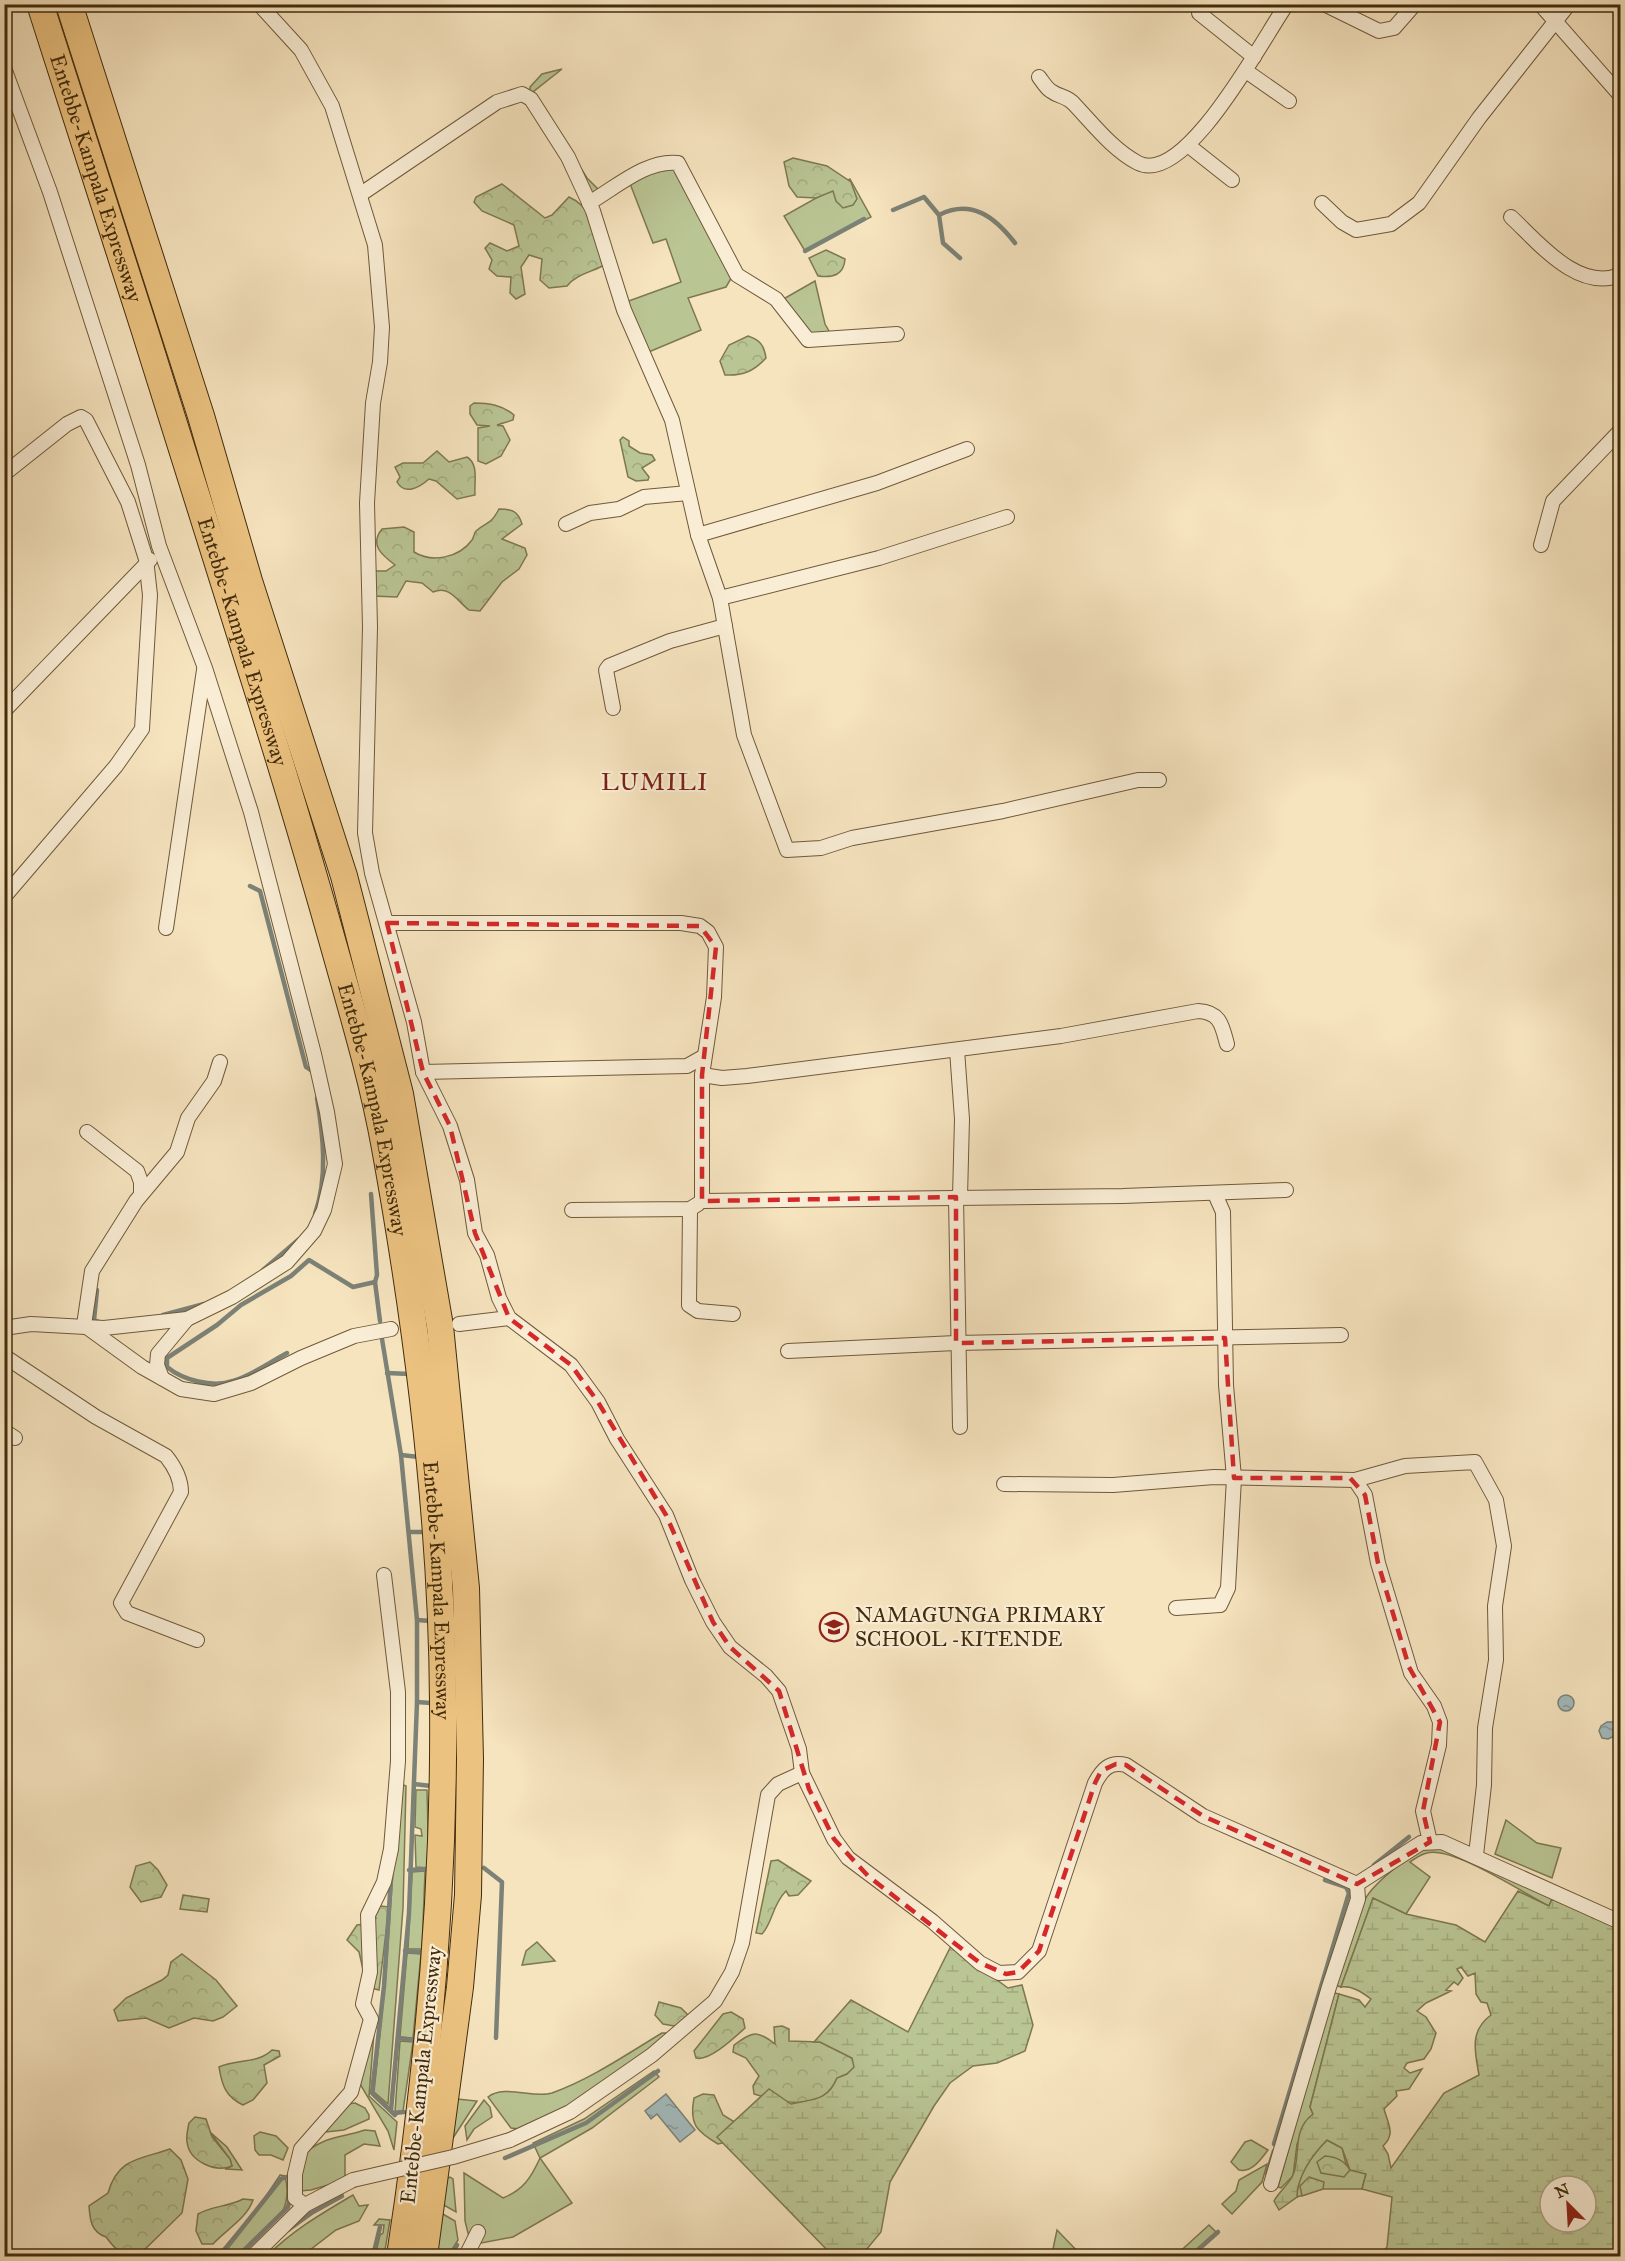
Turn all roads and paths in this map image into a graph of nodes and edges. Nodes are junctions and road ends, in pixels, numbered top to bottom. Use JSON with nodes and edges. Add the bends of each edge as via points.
{"nodes":[{"id":1,"x":40,"y":4,"type":"edge"},
{"id":2,"x":69,"y":4,"type":"edge"},
{"id":3,"x":260,"y":4,"type":"edge"},
{"id":4,"x":1287,"y":4,"type":"edge"},
{"id":5,"x":1324,"y":4,"type":"edge"},
{"id":6,"x":1415,"y":4,"type":"edge"},
{"id":7,"x":1540,"y":4,"type":"edge"},
{"id":8,"x":1569,"y":4,"type":"edge"},
{"id":9,"x":1199,"y":13,"type":"dead end"},
{"id":10,"x":1556,"y":21,"type":"junction"},
{"id":11,"x":1254,"y":57,"type":"junction"},
{"id":12,"x":4,"y":68,"type":"edge"},
{"id":13,"x":1246,"y":71,"type":"junction"},
{"id":14,"x":1039,"y":77,"type":"dead end"},
{"id":15,"x":1620,"y":95,"type":"edge"},
{"id":16,"x":1289,"y":101,"type":"dead end"},
{"id":17,"x":1189,"y":146,"type":"junction"},
{"id":18,"x":1232,"y":180,"type":"dead end"},
{"id":19,"x":361,"y":194,"type":"junction"},
{"id":20,"x":1322,"y":202,"type":"dead end"},
{"id":21,"x":589,"y":203,"type":"junction"},
{"id":22,"x":1511,"y":217,"type":"dead end"},
{"id":23,"x":1620,"y":275,"type":"edge"},
{"id":24,"x":897,"y":334,"type":"dead end"},
{"id":25,"x":1620,"y":431,"type":"edge"},
{"id":26,"x":967,"y":449,"type":"dead end"},
{"id":27,"x":4,"y":474,"type":"edge"},
{"id":28,"x":688,"y":493,"type":"junction"},
{"id":29,"x":1007,"y":517,"type":"dead end"},
{"id":30,"x":566,"y":524,"type":"dead end"},
{"id":31,"x":698,"y":535,"type":"junction"},
{"id":32,"x":1541,"y":545,"type":"dead end"},
{"id":33,"x":159,"y":546,"type":"junction"},
{"id":34,"x":147,"y":565,"type":"junction"},
{"id":35,"x":720,"y":598,"type":"junction"},
{"id":36,"x":725,"y":626,"type":"junction"},
{"id":37,"x":205,"y":668,"type":"junction"},
{"id":38,"x":613,"y":708,"type":"dead end"},
{"id":39,"x":4,"y":711,"type":"edge"},
{"id":40,"x":1160,"y":780,"type":"dead end"},
{"id":41,"x":4,"y":897,"type":"edge"},
{"id":42,"x":387,"y":923,"type":"junction"},
{"id":43,"x":166,"y":928,"type":"dead end"},
{"id":44,"x":1227,"y":1044,"type":"dead end"},
{"id":45,"x":957,"y":1050,"type":"junction"},
{"id":46,"x":703,"y":1057,"type":"junction"},
{"id":47,"x":220,"y":1062,"type":"dead end"},
{"id":48,"x":423,"y":1072,"type":"junction"},
{"id":49,"x":702,"y":1075,"type":"junction"},
{"id":50,"x":87,"y":1132,"type":"dead end"},
{"id":51,"x":1286,"y":1190,"type":"dead end"},
{"id":52,"x":141,"y":1194,"type":"junction"},
{"id":53,"x":1215,"y":1194,"type":"junction"},
{"id":54,"x":958,"y":1197,"type":"junction"},
{"id":55,"x":696,"y":1205,"type":"junction"},
{"id":56,"x":572,"y":1210,"type":"dead end"},
{"id":57,"x":733,"y":1314,"type":"dead end"},
{"id":58,"x":509,"y":1318,"type":"junction"},
{"id":59,"x":187,"y":1319,"type":"junction"},
{"id":60,"x":459,"y":1324,"type":"dead end"},
{"id":61,"x":84,"y":1325,"type":"junction"},
{"id":62,"x":4,"y":1328,"type":"edge"},
{"id":63,"x":391,"y":1329,"type":"dead end"},
{"id":64,"x":1341,"y":1335,"type":"dead end"},
{"id":65,"x":1225,"y":1338,"type":"junction"},
{"id":66,"x":956,"y":1343,"type":"junction"},
{"id":67,"x":788,"y":1351,"type":"dead end"},
{"id":68,"x":4,"y":1356,"type":"edge"},
{"id":69,"x":162,"y":1378,"type":"junction"},
{"id":70,"x":960,"y":1427,"type":"dead end"},
{"id":71,"x":1234,"y":1478,"type":"junction"},
{"id":72,"x":1355,"y":1480,"type":"junction"},
{"id":73,"x":1004,"y":1484,"type":"dead end"},
{"id":74,"x":384,"y":1575,"type":"dead end"},
{"id":75,"x":1176,"y":1608,"type":"dead end"},
{"id":76,"x":197,"y":1640,"type":"dead end"},
{"id":77,"x":802,"y":1773,"type":"junction"},
{"id":78,"x":1430,"y":1842,"type":"junction"},
{"id":79,"x":1476,"y":1856,"type":"junction"},
{"id":80,"x":1357,"y":1884,"type":"junction"},
{"id":81,"x":1620,"y":1922,"type":"edge"},
{"id":82,"x":1271,"y":2184,"type":"dead end"},
{"id":83,"x":305,"y":2205,"type":"junction"},
{"id":84,"x":478,"y":2232,"type":"dead end"},
{"id":85,"x":469,"y":2254,"type":"edge"},
{"id":86,"x":253,"y":2256,"type":"edge"},
{"id":87,"x":399,"y":2256,"type":"edge"},
{"id":88,"x":424,"y":2256,"type":"edge"}],
"edges":[{"from":1,"to":87,"type":"highway","name":"Entebbe-Kampala Expressway","via":[[160,373],[298,820],[369,1073],[414,1331],[438,1555],[444,1699],[435,1979]]},
{"from":2,"to":88,"type":"highway","name":"Entebbe-Kampala Expressway","via":[[344,876],[400,1094],[440,1326],[466,1588],[468,1895],[460,1987]]},
{"from":3,"to":19,"type":"street","via":[[301,50],[332,106]]},
{"from":4,"to":11,"type":"street"},
{"from":5,"to":6,"type":"street","via":[[1379,31],[1395,28]]},
{"from":7,"to":10,"type":"street"},
{"from":8,"to":10,"type":"street"},
{"from":9,"to":11,"type":"street"},
{"from":10,"to":15,"type":"street"},
{"from":10,"to":20,"type":"street","via":[[1411,211],[1391,224],[1356,230]]},
{"from":11,"to":13,"type":"street"},
{"from":12,"to":33,"type":"street","via":[[50,192],[138,465]]},
{"from":13,"to":16,"type":"street"},
{"from":13,"to":17,"type":"street"},
{"from":14,"to":17,"type":"street","via":[[1052,92],[1069,98],[1114,145],[1139,164],[1160,164]]},
{"from":17,"to":18,"type":"street"},
{"from":19,"to":21,"type":"street","via":[[497,102],[522,94],[531,99],[568,158]]},
{"from":19,"to":42,"type":"street","via":[[375,245],[382,327],[367,503],[370,627],[365,833]]},
{"from":21,"to":24,"type":"street","via":[[655,165],[678,163],[737,275],[776,299],[808,340]]},
{"from":21,"to":28,"type":"street","via":[[624,310],[672,420]]},
{"from":22,"to":23,"type":"street","via":[[1551,254],[1587,278],[1605,280]]},
{"from":25,"to":32,"type":"street","via":[[1553,501]]},
{"from":26,"to":31,"type":"street","via":[[877,483]]},
{"from":27,"to":34,"type":"street","via":[[67,423],[81,417],[86,420],[128,502]]},
{"from":28,"to":30,"type":"street","via":[[644,497]]},
{"from":28,"to":31,"type":"street"},
{"from":29,"to":35,"type":"street","via":[[879,558]]},
{"from":31,"to":35,"type":"street"},
{"from":33,"to":34,"type":"street"},
{"from":33,"to":37,"type":"street"},
{"from":34,"to":39,"type":"street"},
{"from":34,"to":41,"type":"street","via":[[150,595],[142,729],[124,756]]},
{"from":35,"to":36,"type":"street"},
{"from":36,"to":38,"type":"street","via":[[609,666],[606,670]]},
{"from":36,"to":40,"type":"street","via":[[744,735],[787,850],[813,849],[1138,780]]},
{"from":37,"to":43,"type":"street"},
{"from":37,"to":59,"type":"street","via":[[251,812],[314,1054],[335,1164],[324,1210],[314,1231],[287,1262],[232,1297]]},
{"from":42,"to":46,"type":"street","via":[[700,926],[716,947],[714,997]]},
{"from":42,"to":48,"type":"street"},
{"from":44,"to":45,"type":"street","via":[[1217,1016],[1198,1011]]},
{"from":45,"to":49,"type":"street","via":[[747,1076]]},
{"from":45,"to":54,"type":"street","via":[[962,1119]]},
{"from":46,"to":48,"type":"street","via":[[687,1066]]},
{"from":46,"to":49,"type":"street"},
{"from":47,"to":52,"type":"street","via":[[214,1081],[188,1118],[177,1152]]},
{"from":48,"to":58,"type":"street","via":[[450,1126],[466,1180],[475,1233]]},
{"from":49,"to":55,"type":"street"},
{"from":50,"to":52,"type":"street","via":[[137,1171]]},
{"from":51,"to":53,"type":"street"},
{"from":52,"to":61,"type":"street","via":[[92,1271]]},
{"from":53,"to":54,"type":"street"},
{"from":53,"to":65,"type":"street","via":[[1223,1212]]},
{"from":54,"to":55,"type":"street"},
{"from":54,"to":66,"type":"street"},
{"from":55,"to":56,"type":"street"},
{"from":55,"to":57,"type":"street","via":[[689,1305],[698,1311]]},
{"from":58,"to":60,"type":"street"},
{"from":58,"to":77,"type":"street","via":[[571,1365],[598,1402],[666,1515],[713,1622],[730,1647],[779,1691],[799,1749]]},
{"from":59,"to":61,"type":"street","via":[[126,1327]]},
{"from":59,"to":69,"type":"street","via":[[158,1354]]},
{"from":61,"to":62,"type":"street"},
{"from":61,"to":69,"type":"street"},
{"from":63,"to":69,"type":"street","via":[[354,1336],[250,1383],[214,1394],[181,1389]]},
{"from":64,"to":65,"type":"street"},
{"from":65,"to":66,"type":"street"},
{"from":65,"to":71,"type":"street"},
{"from":66,"to":67,"type":"street"},
{"from":66,"to":70,"type":"street"},
{"from":68,"to":76,"type":"street","via":[[96,1418],[170,1461],[181,1491],[121,1607]]},
{"from":71,"to":72,"type":"street"},
{"from":71,"to":73,"type":"street","via":[[1113,1485]]},
{"from":71,"to":75,"type":"street","via":[[1228,1588],[1224,1599],[1220,1605],[1207,1608]]},
{"from":72,"to":78,"type":"street","via":[[1365,1495],[1378,1563],[1409,1667],[1440,1722],[1424,1810]]},
{"from":72,"to":79,"type":"street","via":[[1405,1466],[1475,1462],[1496,1500],[1504,1546]]},
{"from":74,"to":83,"type":"street","via":[[398,1692],[398,1761],[392,1849],[384,1882],[368,1915],[370,1972],[363,2004],[372,2019],[351,2092],[301,2149],[294,2188],[295,2198]]},
{"from":77,"to":80,"type":"street","via":[[834,1839],[848,1858],[980,1963],[999,1973],[1018,1972],[1039,1952],[1095,1783],[1101,1771],[1116,1764],[1126,1765],[1203,1816]]},
{"from":77,"to":83,"type":"street","bridge":true,"via":[[778,1785],[768,1796],[742,1943],[732,1972],[715,2001],[652,2055],[570,2112],[510,2140],[353,2180]]},
{"from":78,"to":79,"type":"street","via":[[1442,1842]]},
{"from":78,"to":80,"type":"street","via":[[1413,1847]]},
{"from":79,"to":81,"type":"street"},
{"from":80,"to":82,"type":"street","via":[[1358,1899]]},
{"from":83,"to":86,"type":"street"},
{"from":84,"to":85,"type":"street"}]}
